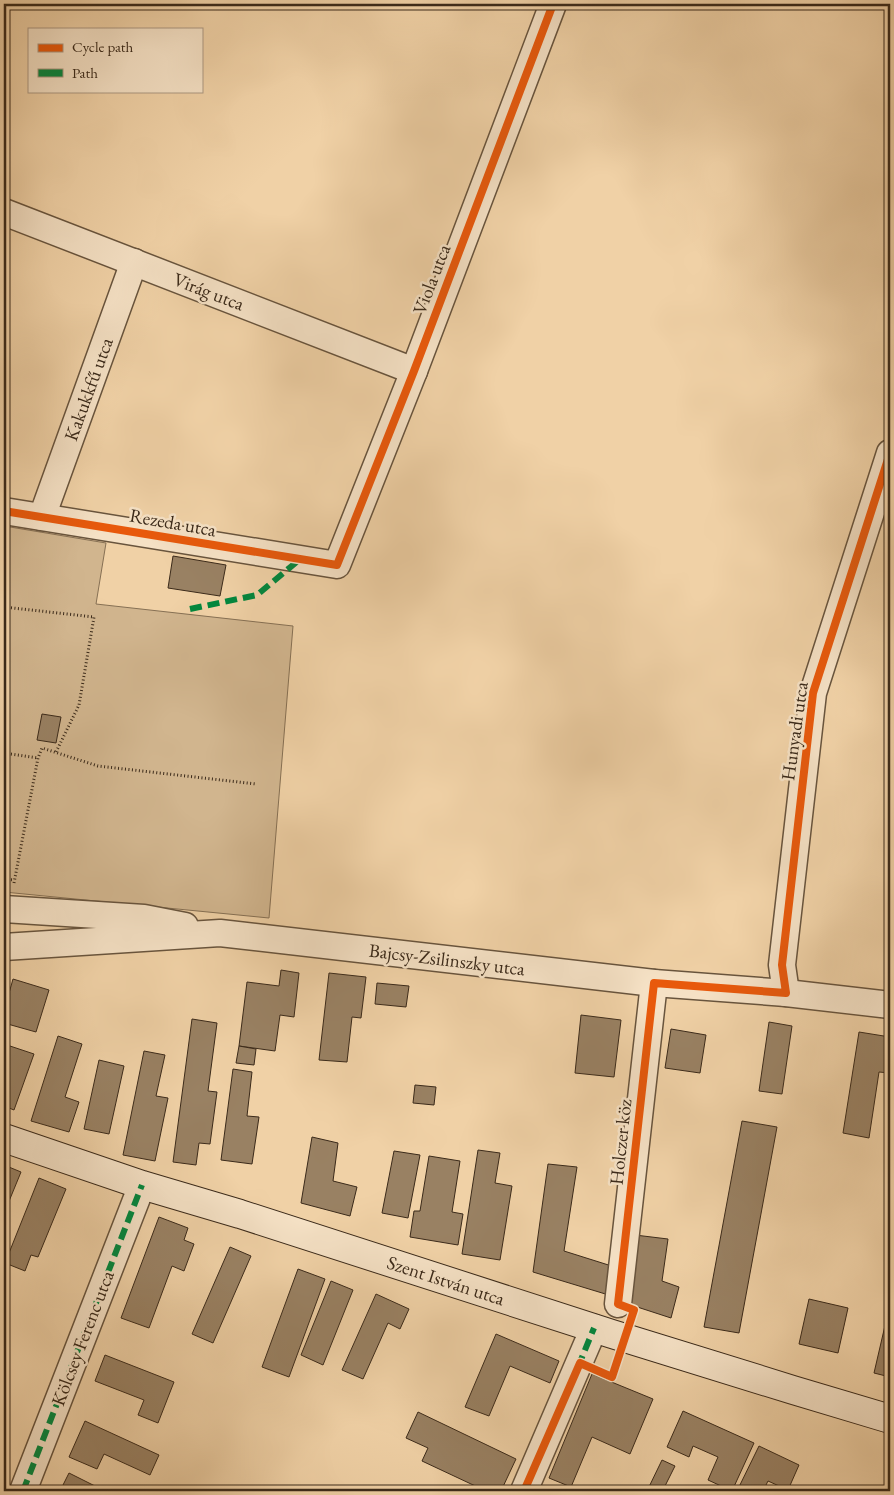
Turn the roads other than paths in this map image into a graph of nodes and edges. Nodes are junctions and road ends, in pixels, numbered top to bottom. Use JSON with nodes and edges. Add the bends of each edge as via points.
{"nodes":[{"id":1,"x":553,"y":4,"type":"edge"},
{"id":2,"x":4,"y":212,"type":"edge"},
{"id":3,"x":134,"y":262,"type":"junction"},
{"id":4,"x":414,"y":372,"type":"junction"},
{"id":5,"x":890,"y":456,"type":"edge"},
{"id":6,"x":4,"y":511,"type":"edge"},
{"id":7,"x":42,"y":517,"type":"junction"},
{"id":8,"x":337,"y":565,"type":"joint"},
{"id":9,"x":7,"y":909,"type":"edge"},
{"id":10,"x":220,"y":933,"type":"junction"},
{"id":11,"x":4,"y":947,"type":"edge"},
{"id":12,"x":654,"y":983,"type":"junction"},
{"id":13,"x":786,"y":993,"type":"junction"},
{"id":14,"x":890,"y":1005,"type":"edge"},
{"id":15,"x":4,"y":1138,"type":"edge"},
{"id":16,"x":142,"y":1185,"type":"junction"},
{"id":17,"x":618,"y":1304,"type":"dead end"},
{"id":18,"x":594,"y":1328,"type":"junction"},
{"id":19,"x":890,"y":1419,"type":"edge"},
{"id":20,"x":23,"y":1491,"type":"edge"},
{"id":21,"x":524,"y":1491,"type":"edge"}],
"edges":[{"from":1,"to":4,"type":"street","name":"Viola utca"},
{"from":2,"to":3,"type":"street","name":"Virág utca"},
{"from":3,"to":4,"type":"street","name":"Virág utca"},
{"from":3,"to":7,"type":"street","name":"Kakukkfű utca"},
{"from":4,"to":8,"type":"street","name":"Viola utca"},
{"from":5,"to":13,"type":"street","name":"Hunyadi utca","via":[[813,693],[782,966]]},
{"from":6,"to":7,"type":"street","name":"Rezeda utca"},
{"from":7,"to":8,"type":"street","name":"Rezeda utca"},
{"from":9,"to":10,"type":"street","via":[[144,918]]},
{"from":10,"to":11,"type":"street","name":"Bajcsy-Zsilinszky utca"},
{"from":10,"to":12,"type":"street","name":"Bajcsy-Zsilinszky utca"},
{"from":12,"to":13,"type":"street","name":"Bajcsy-Zsilinszky utca"},
{"from":12,"to":17,"type":"street","name":"Holczer köz"},
{"from":13,"to":14,"type":"street","name":"Bajcsy-Zsilinszky utca"},
{"from":15,"to":16,"type":"main road","name":"Szent István utca"},
{"from":16,"to":18,"type":"main road","name":"Szent István utca"},
{"from":16,"to":20,"type":"street","name":"Kölcsey Ferenc utca"},
{"from":18,"to":19,"type":"main road","name":"Szent István utca"},
{"from":18,"to":21,"type":"street"}]}
